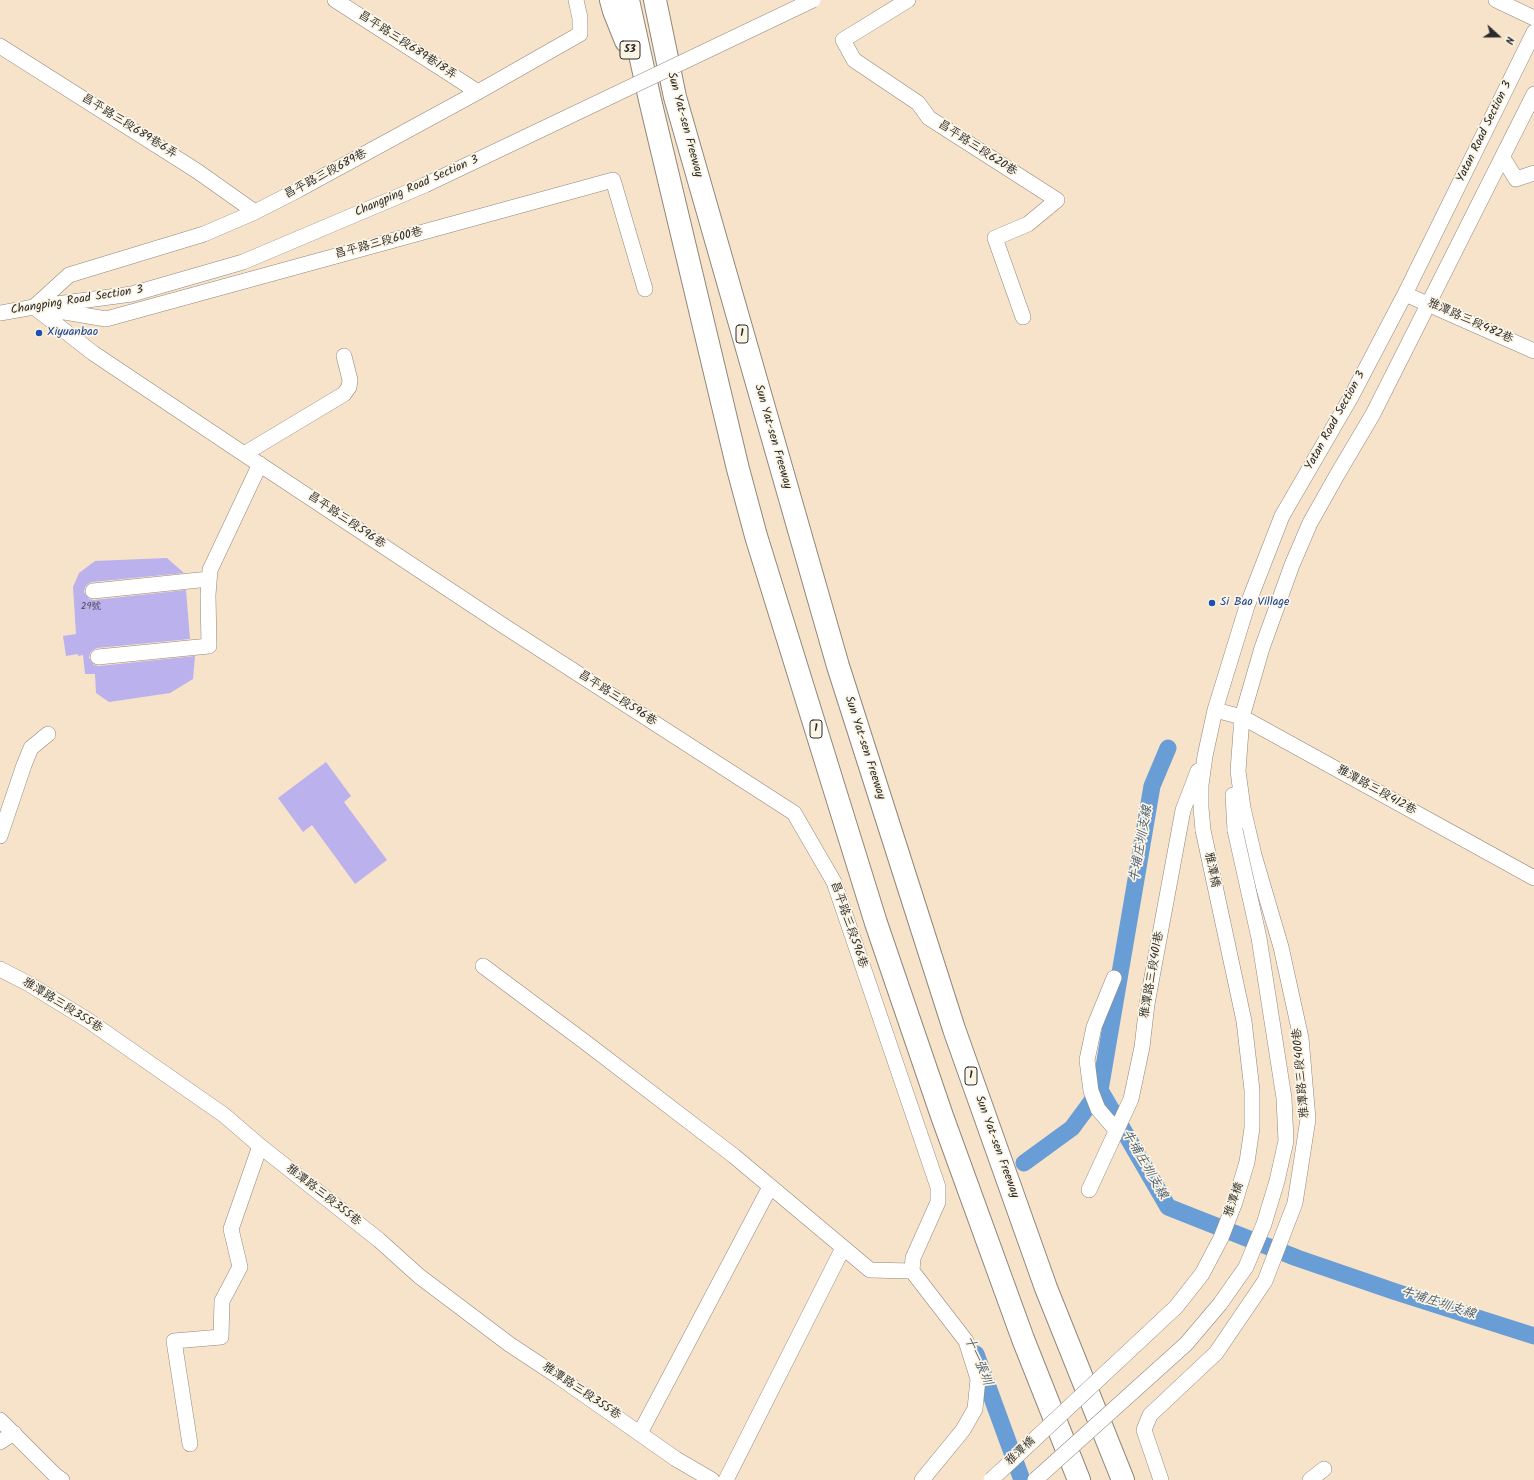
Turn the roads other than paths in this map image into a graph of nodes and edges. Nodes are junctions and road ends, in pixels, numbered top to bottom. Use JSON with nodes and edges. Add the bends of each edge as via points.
{"nodes":[{"id":1,"x":335,"y":0,"type":"edge"},
{"id":2,"x":576,"y":0,"type":"edge"},
{"id":3,"x":611,"y":0,"type":"edge"},
{"id":4,"x":628,"y":0,"type":"edge"},
{"id":5,"x":655,"y":0,"type":"edge"},
{"id":6,"x":668,"y":0,"type":"edge"},
{"id":7,"x":813,"y":0,"type":"edge"},
{"id":8,"x":908,"y":0,"type":"edge"},
{"id":9,"x":1496,"y":0,"type":"edge"},
{"id":10,"x":1534,"y":18,"type":"edge"},
{"id":11,"x":1534,"y":32,"type":"edge"},
{"id":12,"x":0,"y":46,"type":"edge"},
{"id":13,"x":478,"y":92,"type":"junction"},
{"id":14,"x":1534,"y":94,"type":"edge"},
{"id":15,"x":675,"y":97,"type":"junction"},
{"id":16,"x":650,"y":100,"type":"junction"},
{"id":17,"x":1503,"y":158,"type":"junction"},
{"id":18,"x":1534,"y":173,"type":"edge"},
{"id":19,"x":255,"y":212,"type":"junction"},
{"id":20,"x":645,"y":289,"type":"dead end"},
{"id":21,"x":1405,"y":294,"type":"junction"},
{"id":22,"x":1428,"y":304,"type":"junction"},
{"id":23,"x":34,"y":307,"type":"junction"},
{"id":24,"x":0,"y":313,"type":"edge"},
{"id":25,"x":1023,"y":317,"type":"dead end"},
{"id":26,"x":1534,"y":351,"type":"edge"},
{"id":27,"x":344,"y":356,"type":"dead end"},
{"id":28,"x":244,"y":454,"type":"junction"},
{"id":29,"x":260,"y":464,"type":"junction"},
{"id":30,"x":210,"y":579,"type":"junction"},
{"id":31,"x":93,"y":591,"type":"dead end"},
{"id":32,"x":98,"y":658,"type":"dead end"},
{"id":33,"x":1215,"y":710,"type":"junction"},
{"id":34,"x":1242,"y":717,"type":"junction"},
{"id":35,"x":48,"y":734,"type":"dead end"},
{"id":36,"x":1205,"y":756,"type":"junction"},
{"id":37,"x":1203,"y":830,"type":"joint"},
{"id":38,"x":0,"y":836,"type":"edge"},
{"id":39,"x":1534,"y":878,"type":"edge"},
{"id":40,"x":483,"y":966,"type":"dead end"},
{"id":41,"x":0,"y":969,"type":"edge"},
{"id":42,"x":1114,"y":978,"type":"dead end"},
{"id":43,"x":1117,"y":1129,"type":"junction"},
{"id":44,"x":260,"y":1146,"type":"junction"},
{"id":45,"x":770,"y":1187,"type":"junction"},
{"id":46,"x":1089,"y":1190,"type":"dead end"},
{"id":47,"x":842,"y":1248,"type":"junction"},
{"id":48,"x":912,"y":1271,"type":"junction"},
{"id":49,"x":0,"y":1420,"type":"edge"},
{"id":50,"x":14,"y":1433,"type":"junction"},
{"id":51,"x":640,"y":1433,"type":"junction"},
{"id":52,"x":0,"y":1442,"type":"edge"},
{"id":53,"x":190,"y":1444,"type":"dead end"},
{"id":54,"x":1324,"y":1469,"type":"dead end"},
{"id":55,"x":62,"y":1480,"type":"edge"},
{"id":56,"x":712,"y":1480,"type":"edge"},
{"id":57,"x":726,"y":1480,"type":"edge"},
{"id":58,"x":922,"y":1480,"type":"edge"},
{"id":59,"x":991,"y":1480,"type":"edge"},
{"id":60,"x":1035,"y":1480,"type":"edge"},
{"id":61,"x":1079,"y":1480,"type":"edge"},
{"id":62,"x":1123,"y":1480,"type":"edge"},
{"id":63,"x":1161,"y":1480,"type":"edge"},
{"id":64,"x":1310,"y":1480,"type":"edge"}],
"edges":[{"from":1,"to":13,"type":"street","name":"昌平路三段689巷18弄"},
{"from":2,"to":13,"type":"street","name":"昌平路三段689巷","via":[[580,34]]},
{"from":3,"to":16,"type":"highway","number":"53"},
{"from":4,"to":16,"type":"highway","number":"1"},
{"from":5,"to":15,"type":"highway","name":"Sun Yat-sen Freeway","number":"1"},
{"from":6,"to":15,"type":"highway"},
{"from":7,"to":23,"type":"street","name":"Changping Road Section 3","bridge":true,"via":[[425,186],[243,262],[132,294]]},
{"from":8,"to":25,"type":"street","name":"昌平路三段620巷","via":[[843,40],[854,60],[918,103],[929,118],[1057,200],[1028,224],[995,238]]},
{"from":9,"to":10,"type":"street"},
{"from":11,"to":21,"type":"street","name":"Yatan Road Section 3"},
{"from":12,"to":19,"type":"street","name":"昌平路三段689巷6弄","via":[[197,171]]},
{"from":13,"to":19,"type":"street","name":"昌平路三段689巷"},
{"from":14,"to":17,"type":"street"},
{"from":15,"to":62,"type":"highway","name":"Sun Yat-sen Freeway","number":"1","via":[[838,666],[954,1029],[1046,1288]]},
{"from":16,"to":61,"type":"highway","number":"1","via":[[756,536],[871,908],[944,1124],[1023,1339]]},
{"from":17,"to":18,"type":"street","via":[[1516,180]]},
{"from":17,"to":22,"type":"street"},
{"from":19,"to":23,"type":"street","name":"昌平路三段689巷","via":[[204,234],[69,275]]},
{"from":20,"to":23,"type":"street","name":"昌平路三段600巷","via":[[613,180],[106,319]]},
{"from":21,"to":22,"type":"street","name":"雅潭路三段482巷"},
{"from":21,"to":33,"type":"street","name":"Yatan Road Section 3","via":[[1351,397],[1282,516],[1247,606]]},
{"from":22,"to":26,"type":"street","name":"雅潭路三段482巷"},
{"from":22,"to":34,"type":"street","via":[[1373,414],[1310,523],[1262,648]]},
{"from":23,"to":24,"type":"street","name":"Changping Road Section 3"},
{"from":23,"to":28,"type":"street","name":"昌平路三段596巷","via":[[93,353]]},
{"from":27,"to":28,"type":"street","via":[[350,380],[344,394]]},
{"from":28,"to":29,"type":"street","name":"昌平路三段596巷"},
{"from":29,"to":30,"type":"street","via":[[210,570]]},
{"from":29,"to":48,"type":"street","name":"昌平路三段596巷","via":[[504,626],[794,813],[834,882],[938,1187],[938,1202],[913,1258]]},
{"from":30,"to":31,"type":"street"},
{"from":30,"to":32,"type":"street","via":[[209,646]]},
{"from":33,"to":34,"type":"street","name":"雅潭路三段412巷"},
{"from":33,"to":36,"type":"street","name":"Yatan Road Section 3"},
{"from":34,"to":39,"type":"street","name":"雅潭路三段412巷"},
{"from":34,"to":60,"type":"street","bridge":true,"via":[[1233,796],[1235,830],[1259,938],[1284,1098],[1286,1141],[1277,1181],[1264,1224],[1246,1267],[1220,1304],[1186,1344]]},
{"from":34,"to":63,"type":"street","name":"雅潭路三段400巷","via":[[1238,771],[1243,808],[1281,947],[1301,1038],[1308,1119],[1295,1203],[1265,1281],[1216,1353],[1150,1415],[1144,1430]]},
{"from":35,"to":38,"type":"street","via":[[31,748]]},
{"from":36,"to":37,"type":"street","name":"Yatan Road Section 3","via":[[1201,808]]},
{"from":36,"to":43,"type":"street","name":"雅潭路三段401巷","via":[[1183,810],[1147,1004],[1142,1047],[1131,1098]]},
{"from":37,"to":59,"type":"street","name":"雅潭橋","bridge":true,"via":[[1244,1021],[1252,1090],[1252,1128],[1247,1162],[1235,1202],[1202,1274],[1176,1307]]},
{"from":40,"to":45,"type":"street","via":[[728,1151]]},
{"from":41,"to":44,"type":"street","name":"雅潭路三段355巷","via":[[88,1021],[224,1115]]},
{"from":42,"to":43,"type":"street","via":[[1094,1026],[1087,1060],[1091,1091],[1098,1109]]},
{"from":43,"to":46,"type":"street","name":"雅潭路三段401巷"},
{"from":44,"to":51,"type":"street","name":"雅潭路三段355巷","via":[[379,1240],[419,1276],[509,1344]]},
{"from":44,"to":53,"type":"street","via":[[231,1229],[240,1267],[222,1301],[221,1337],[174,1341]]},
{"from":45,"to":47,"type":"street"},
{"from":45,"to":51,"type":"street"},
{"from":47,"to":48,"type":"street","via":[[870,1270]]},
{"from":47,"to":57,"type":"street"},
{"from":48,"to":58,"type":"street","via":[[966,1341],[978,1379],[975,1409],[963,1430]]},
{"from":49,"to":50,"type":"street"},
{"from":50,"to":52,"type":"street"},
{"from":50,"to":55,"type":"street"},
{"from":51,"to":56,"type":"street","name":"雅潭路三段355巷","via":[[676,1459]]},
{"from":54,"to":64,"type":"street"}]}
